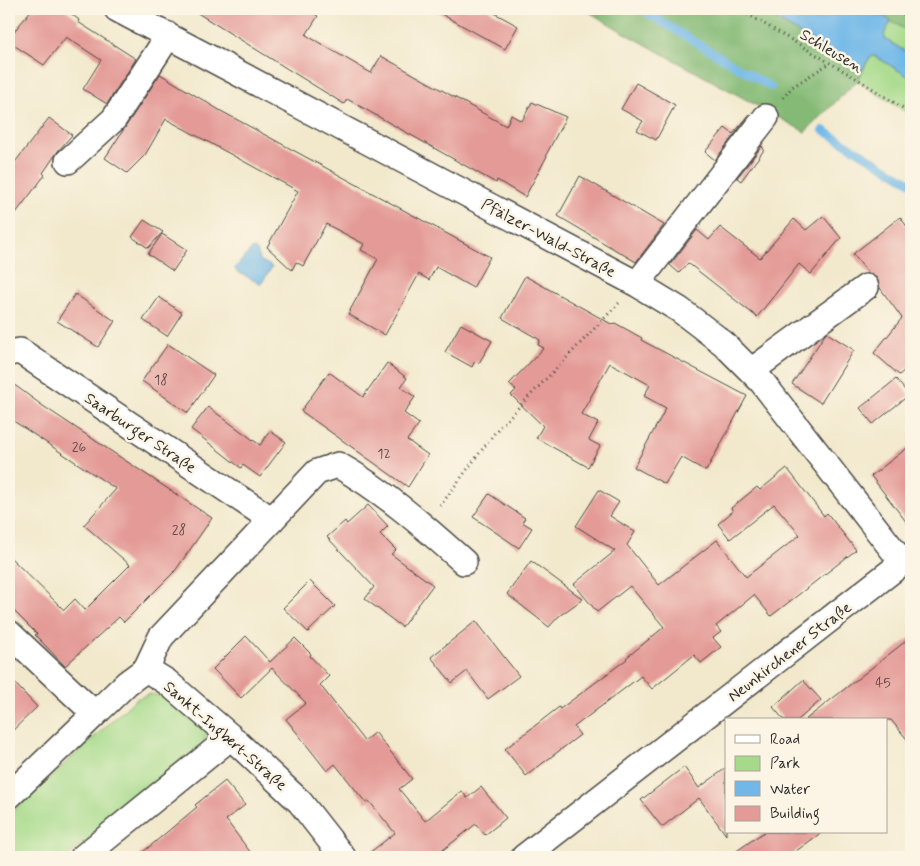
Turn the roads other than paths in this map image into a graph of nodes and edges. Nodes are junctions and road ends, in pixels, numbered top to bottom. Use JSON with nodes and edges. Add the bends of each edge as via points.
{"nodes":[{"id":1,"x":117,"y":9,"type":"edge"},
{"id":2,"x":166,"y":34,"type":"junction"},
{"id":3,"x":766,"y":117,"type":"road end"},
{"id":4,"x":68,"y":161,"type":"dead end"},
{"id":5,"x":637,"y":284,"type":"junction"},
{"id":6,"x":866,"y":287,"type":"dead end"},
{"id":7,"x":9,"y":354,"type":"edge"},
{"id":8,"x":752,"y":371,"type":"junction"},
{"id":9,"x":272,"y":520,"type":"junction"},
{"id":10,"x":907,"y":559,"type":"edge"},
{"id":11,"x":464,"y":562,"type":"dead end"},
{"id":12,"x":9,"y":633,"type":"edge"},
{"id":13,"x":146,"y":669,"type":"junction"},
{"id":14,"x":95,"y":714,"type":"junction"},
{"id":15,"x":231,"y":737,"type":"junction"},
{"id":16,"x":9,"y":796,"type":"edge"},
{"id":17,"x":82,"y":857,"type":"edge"},
{"id":18,"x":343,"y":857,"type":"edge"},
{"id":19,"x":524,"y":857,"type":"edge"}],
"edges":[{"from":1,"to":2,"type":"street","name":"Pfälzer-Wald-Straße"},
{"from":2,"to":4,"type":"street","via":[[161,47],[114,119]]},
{"from":2,"to":5,"type":"street","name":"Pfälzer-Wald-Straße"},
{"from":3,"to":5,"type":"street"},
{"from":5,"to":8,"type":"street","name":"Pfälzer-Wald-Straße","via":[[680,310],[723,343]]},
{"from":6,"to":8,"type":"street"},
{"from":7,"to":9,"type":"street","name":"Saarburger Straße","via":[[20,351]]},
{"from":8,"to":10,"type":"street","name":"Pfälzer-Wald-Straße"},
{"from":9,"to":11,"type":"street","via":[[317,472],[338,465],[358,476],[424,526]]},
{"from":9,"to":13,"type":"street","via":[[161,637]]},
{"from":10,"to":19,"type":"street","name":"Neunkirchener Straße"},
{"from":12,"to":14,"type":"street"},
{"from":13,"to":14,"type":"street"},
{"from":13,"to":15,"type":"street","name":"Sankt-Ingbert-Straße","via":[[167,682]]},
{"from":14,"to":16,"type":"street"},
{"from":15,"to":17,"type":"street"},
{"from":15,"to":18,"type":"street","name":"Sankt-Ingbert-Straße","via":[[300,802]]}]}
